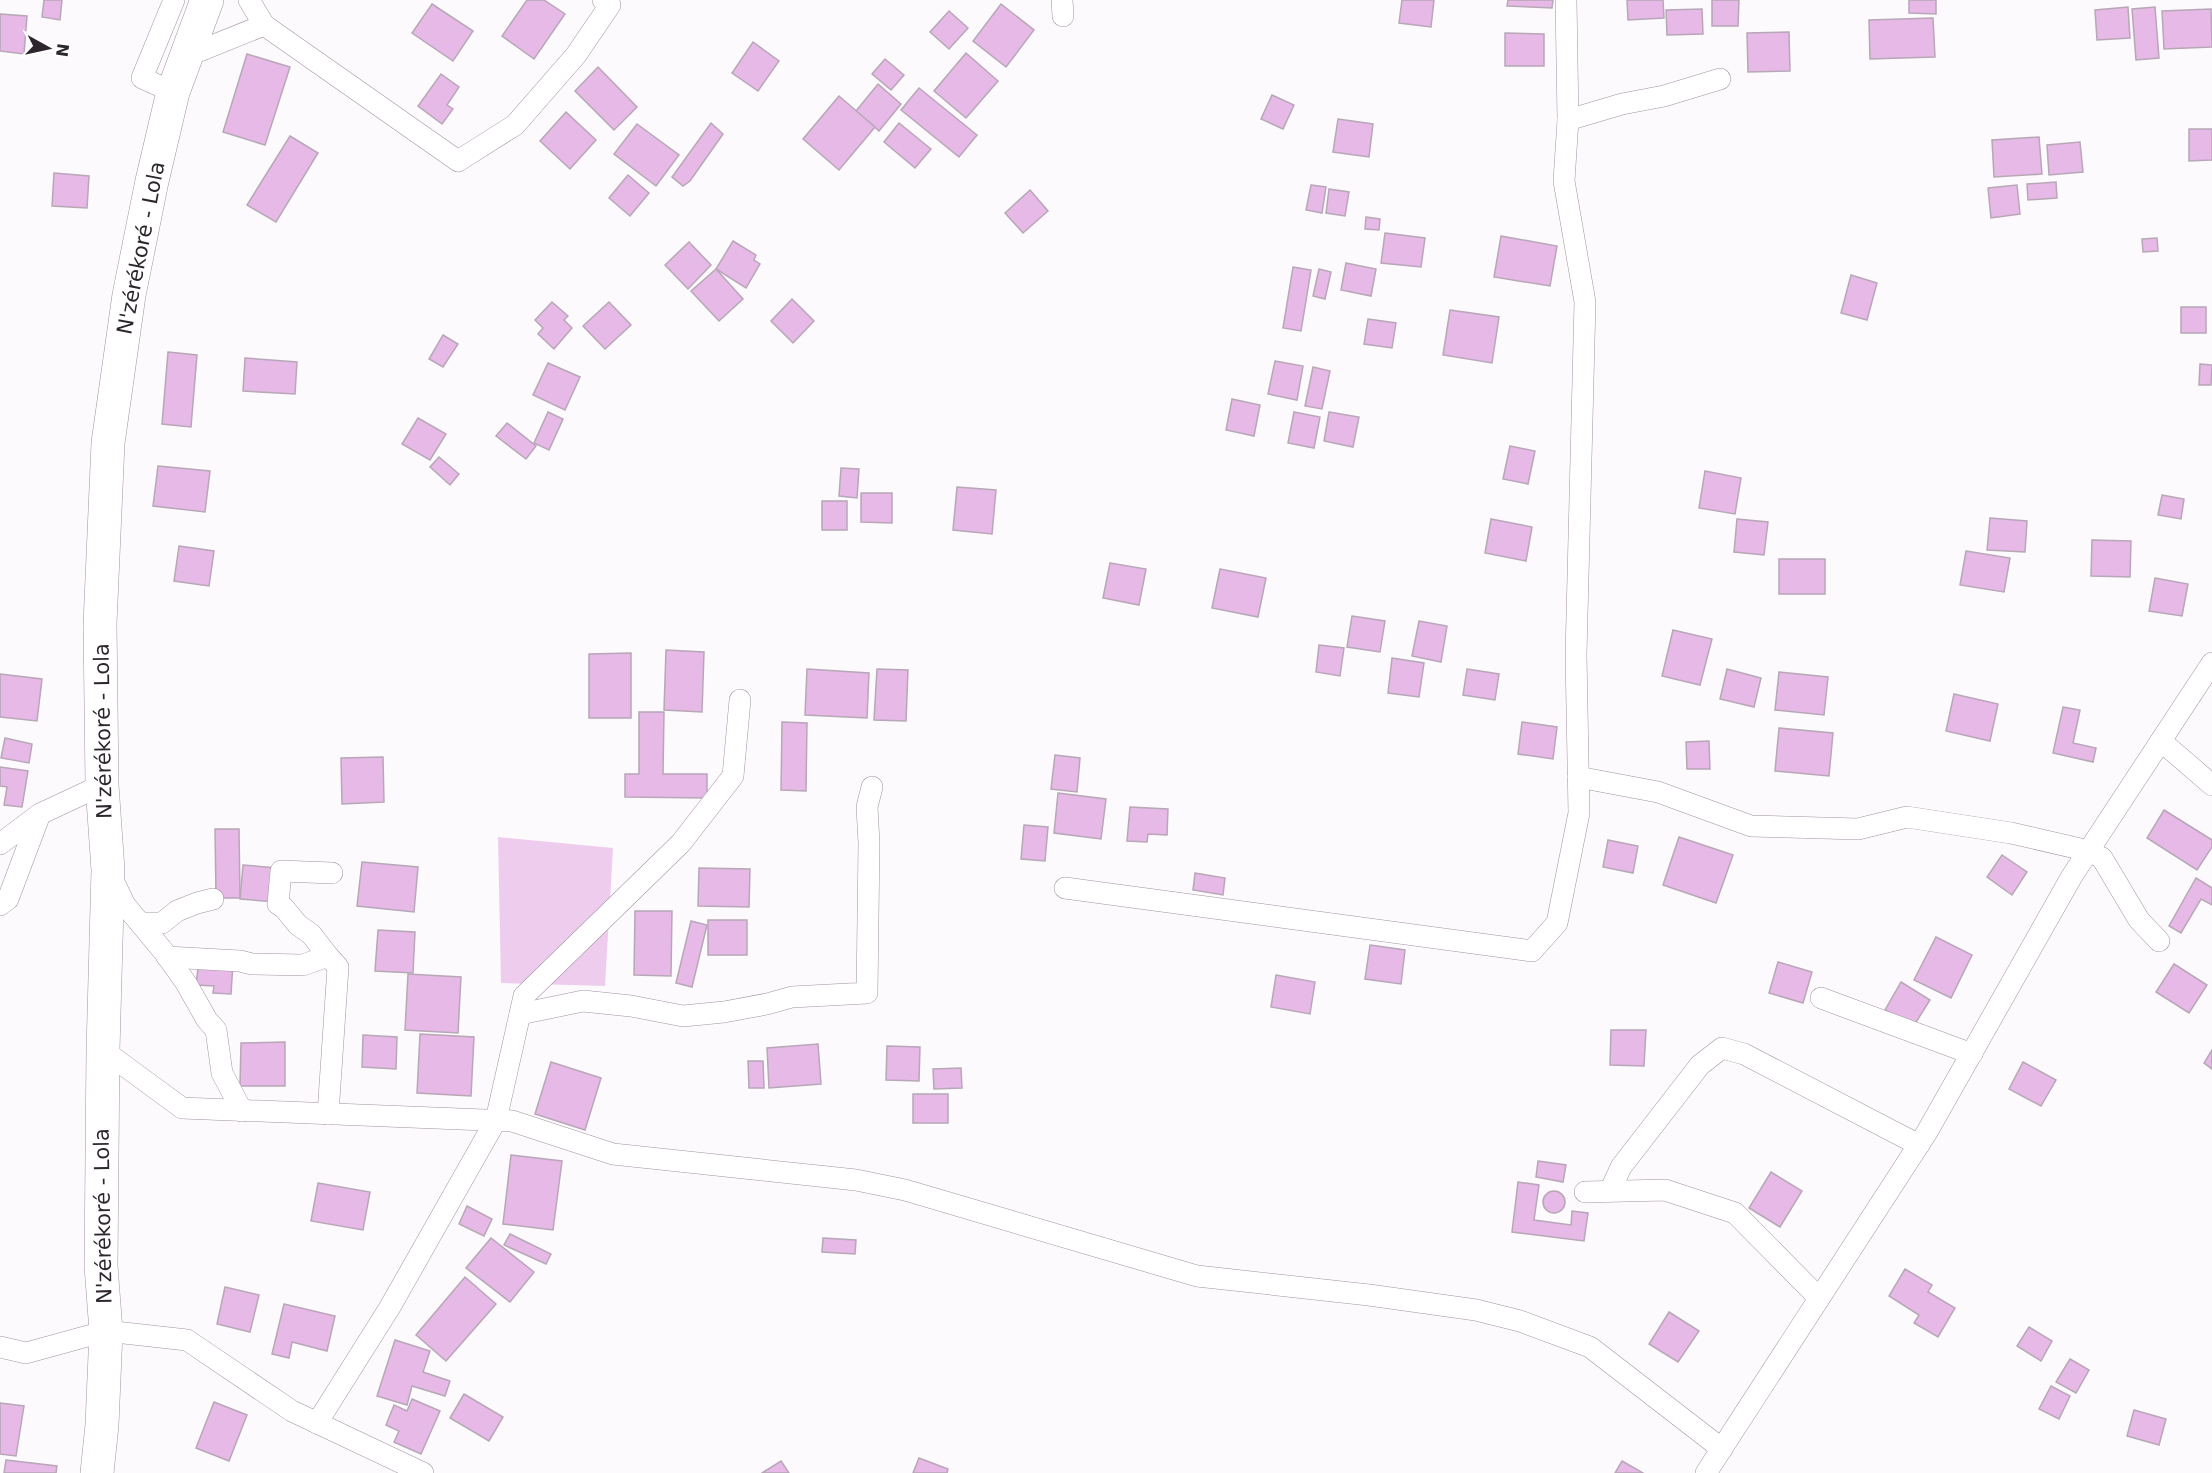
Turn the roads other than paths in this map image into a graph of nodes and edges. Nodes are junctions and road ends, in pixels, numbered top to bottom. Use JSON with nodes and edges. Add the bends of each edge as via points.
{"nodes":[{"id":1,"x":174,"y":0,"type":"edge"},
{"id":2,"x":207,"y":0,"type":"edge"},
{"id":3,"x":249,"y":0,"type":"edge"},
{"id":4,"x":603,"y":0,"type":"edge"},
{"id":5,"x":1566,"y":0,"type":"edge"},
{"id":6,"x":264,"y":25,"type":"junction"},
{"id":7,"x":187,"y":56,"type":"junction"},
{"id":8,"x":1720,"y":79,"type":"dead end"},
{"id":9,"x":174,"y":92,"type":"junction"},
{"id":10,"x":1568,"y":120,"type":"junction"},
{"id":11,"x":2212,"y":663,"type":"edge"},
{"id":12,"x":740,"y":700,"type":"dead end"},
{"id":13,"x":2161,"y":741,"type":"junction"},
{"id":14,"x":1578,"y":777,"type":"junction"},
{"id":15,"x":102,"y":785,"type":"junction"},
{"id":16,"x":2212,"y":785,"type":"edge"},
{"id":17,"x":872,"y":787,"type":"dead end"},
{"id":18,"x":40,"y":814,"type":"junction"},
{"id":19,"x":0,"y":844,"type":"edge"},
{"id":20,"x":2089,"y":851,"type":"junction"},
{"id":21,"x":108,"y":870,"type":"junction"},
{"id":22,"x":332,"y":873,"type":"dead end"},
{"id":23,"x":1065,"y":888,"type":"dead end"},
{"id":24,"x":213,"y":899,"type":"dead end"},
{"id":25,"x":0,"y":905,"type":"edge"},
{"id":26,"x":140,"y":923,"type":"junction"},
{"id":27,"x":2160,"y":941,"type":"dead end"},
{"id":28,"x":328,"y":956,"type":"junction"},
{"id":29,"x":167,"y":957,"type":"junction"},
{"id":30,"x":1821,"y":998,"type":"dead end"},
{"id":31,"x":520,"y":1014,"type":"junction"},
{"id":32,"x":103,"y":1050,"type":"junction"},
{"id":33,"x":1971,"y":1054,"type":"junction"},
{"id":34,"x":242,"y":1111,"type":"junction"},
{"id":35,"x":328,"y":1114,"type":"junction"},
{"id":36,"x":496,"y":1120,"type":"junction"},
{"id":37,"x":1919,"y":1145,"type":"junction"},
{"id":38,"x":1610,"y":1191,"type":"junction"},
{"id":39,"x":1585,"y":1192,"type":"dead end"},
{"id":40,"x":1819,"y":1299,"type":"junction"},
{"id":41,"x":106,"y":1331,"type":"junction"},
{"id":42,"x":0,"y":1347,"type":"edge"},
{"id":43,"x":317,"y":1423,"type":"junction"},
{"id":44,"x":1722,"y":1449,"type":"junction"},
{"id":45,"x":97,"y":1473,"type":"edge"},
{"id":46,"x":423,"y":1473,"type":"edge"},
{"id":47,"x":1706,"y":1473,"type":"edge"}],
"edges":[{"from":1,"to":9,"type":"street","via":[[142,78]]},
{"from":2,"to":7,"type":"highway","name":"N'zérékoré - Lola"},
{"from":3,"to":6,"type":"street"},
{"from":4,"to":6,"type":"street","via":[[610,5],[576,55],[514,125],[458,161]]},
{"from":5,"to":10,"type":"street"},
{"from":6,"to":7,"type":"street"},
{"from":7,"to":9,"type":"highway","name":"N'zérékoré - Lola"},
{"from":8,"to":10,"type":"street"},
{"from":9,"to":15,"type":"highway","name":"N'zérékoré - Lola","via":[[129,295],[108,443],[100,624]]},
{"from":10,"to":14,"type":"street","via":[[1564,181],[1585,302],[1576,655]]},
{"from":11,"to":13,"type":"street"},
{"from":12,"to":31,"type":"street","via":[[733,776],[681,843],[524,996]]},
{"from":13,"to":16,"type":"street"},
{"from":13,"to":20,"type":"street"},
{"from":14,"to":20,"type":"street","via":[[1658,792],[1751,826],[1858,829],[1907,817],[2011,833]]},
{"from":14,"to":23,"type":"street","via":[[1579,813],[1557,923],[1532,951]]},
{"from":15,"to":18,"type":"street"},
{"from":15,"to":21,"type":"highway","name":"N'zérékoré - Lola"},
{"from":17,"to":31,"type":"street","via":[[867,807],[867,993],[792,997],[683,1016],[583,1001]]},
{"from":18,"to":19,"type":"street"},
{"from":18,"to":25,"type":"street","via":[[8,899]]},
{"from":20,"to":27,"type":"street","via":[[2102,858],[2139,920]]},
{"from":20,"to":33,"type":"street"},
{"from":21,"to":26,"type":"street","via":[[125,905]]},
{"from":21,"to":32,"type":"highway","name":"N'zérékoré - Lola"},
{"from":22,"to":28,"type":"street","via":[[281,871],[278,904]]},
{"from":24,"to":26,"type":"street","via":[[177,911],[162,923]]},
{"from":26,"to":29,"type":"street"},
{"from":28,"to":29,"type":"street","via":[[303,965]]},
{"from":28,"to":35,"type":"street","via":[[338,967]]},
{"from":29,"to":34,"type":"street","via":[[216,1030],[222,1073]]},
{"from":30,"to":33,"type":"street"},
{"from":31,"to":36,"type":"street"},
{"from":32,"to":34,"type":"street","via":[[182,1108]]},
{"from":32,"to":41,"type":"highway","name":"N'zérékoré - Lola","via":[[101,1266]]},
{"from":33,"to":37,"type":"street"},
{"from":34,"to":35,"type":"street"},
{"from":35,"to":36,"type":"street"},
{"from":36,"to":43,"type":"street","via":[[390,1307]]},
{"from":36,"to":44,"type":"street","via":[[512,1121],[613,1154],[856,1180],[905,1190],[1197,1276],[1369,1295],[1476,1310],[1521,1321],[1590,1347]]},
{"from":37,"to":38,"type":"street","via":[[1744,1054],[1722,1048],[1700,1065],[1621,1167]]},
{"from":37,"to":40,"type":"street"},
{"from":38,"to":39,"type":"street"},
{"from":38,"to":40,"type":"street","via":[[1665,1190],[1734,1213]]},
{"from":40,"to":44,"type":"street"},
{"from":41,"to":42,"type":"street","via":[[26,1353]]},
{"from":41,"to":43,"type":"street","via":[[187,1340],[292,1411]]},
{"from":41,"to":45,"type":"highway","name":"N'zérékoré - Lola"},
{"from":43,"to":46,"type":"street"},
{"from":44,"to":47,"type":"street"}]}
